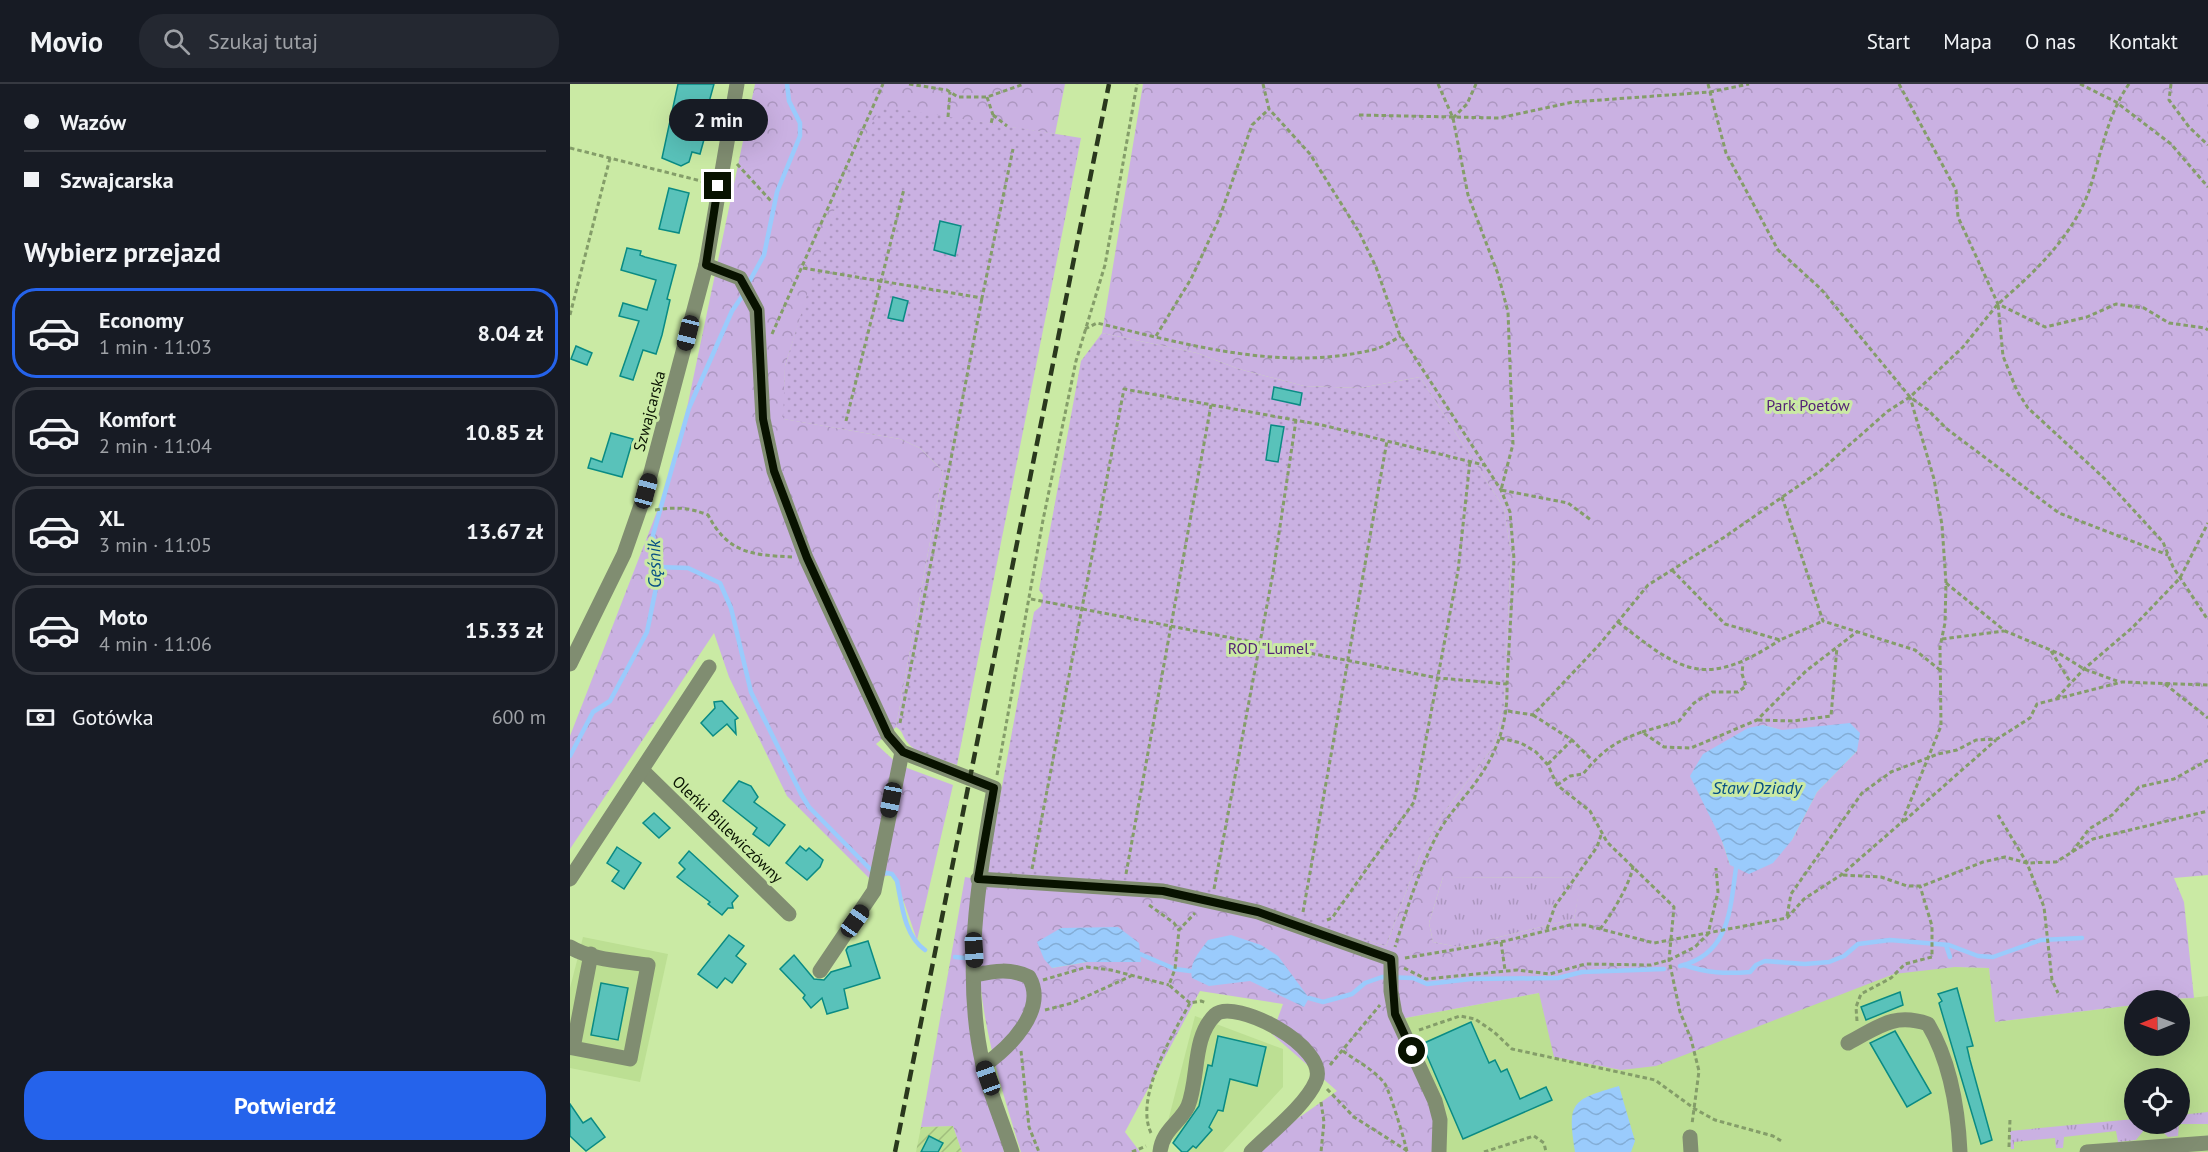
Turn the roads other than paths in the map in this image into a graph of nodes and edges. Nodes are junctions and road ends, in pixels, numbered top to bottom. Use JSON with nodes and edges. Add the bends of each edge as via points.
{"nodes":[{"id":1,"x":737,"y":84,"type":"edge"},
{"id":2,"x":706,"y":265,"type":"junction"},
{"id":3,"x":575,"y":639,"type":"edge"},
{"id":4,"x":570,"y":664,"type":"edge"},
{"id":5,"x":709,"y":667,"type":"dead end"},
{"id":6,"x":899,"y":748,"type":"junction"},
{"id":7,"x":642,"y":770,"type":"junction"},
{"id":8,"x":570,"y":879,"type":"edge"},
{"id":9,"x":978,"y":879,"type":"junction"},
{"id":10,"x":789,"y":914,"type":"dead end"},
{"id":11,"x":570,"y":947,"type":"edge"},
{"id":12,"x":591,"y":954,"type":"junction"},
{"id":13,"x":820,"y":971,"type":"dead end"},
{"id":14,"x":975,"y":975,"type":"junction"},
{"id":15,"x":1853,"y":1040,"type":"road end"},
{"id":16,"x":983,"y":1066,"type":"junction"},
{"id":17,"x":2208,"y":1143,"type":"edge"},
{"id":18,"x":1158,"y":1148,"type":"edge"},
{"id":19,"x":2162,"y":1148,"type":"edge"},
{"id":20,"x":2132,"y":1150,"type":"edge"},
{"id":21,"x":1012,"y":1152,"type":"edge"},
{"id":22,"x":1251,"y":1152,"type":"edge"},
{"id":23,"x":1439,"y":1152,"type":"edge"},
{"id":24,"x":1960,"y":1152,"type":"edge"},
{"id":25,"x":2086,"y":1152,"type":"edge"}],
"edges":[{"from":1,"to":2,"type":"street","name":"Szwajcarska"},
{"from":2,"to":3,"type":"street","name":"Szwajcarska","via":[[641,508],[624,554]]},
{"from":2,"to":6,"type":"street","via":[[740,278],[758,310],[763,419],[774,471],[807,558],[888,735]]},
{"from":3,"to":4,"type":"street","name":"Szwajcarska"},
{"from":5,"to":7,"type":"street"},
{"from":6,"to":9,"type":"street","via":[[994,788]]},
{"from":6,"to":13,"type":"street","via":[[879,873],[867,904]]},
{"from":7,"to":8,"type":"street"},
{"from":7,"to":10,"type":"street","name":"Oleńki Billewiczówny"},
{"from":9,"to":14,"type":"street"},
{"from":9,"to":23,"type":"street","via":[[1205,895],[1300,926],[1395,964],[1391,988],[1395,1014],[1435,1101],[1440,1120]]},
{"from":11,"to":12,"type":"street"},
{"from":12,"to":12,"type":"street","via":[[573,1048],[630,1059],[648,965]]},
{"from":14,"to":16,"type":"street"},
{"from":14,"to":16,"type":"street","via":[[1007,970],[1029,977],[1034,1004],[1016,1034]]},
{"from":15,"to":24,"type":"street","via":[[1877,1024],[1901,1019],[1928,1024],[1938,1042],[1958,1117]]},
{"from":16,"to":21,"type":"street"},
{"from":17,"to":19,"type":"street"},
{"from":18,"to":22,"type":"street","via":[[1187,1108],[1206,1026],[1216,1014],[1226,1010],[1293,1037],[1312,1059],[1317,1079],[1304,1098]]},
{"from":19,"to":20,"type":"street"},
{"from":20,"to":25,"type":"street"}]}
